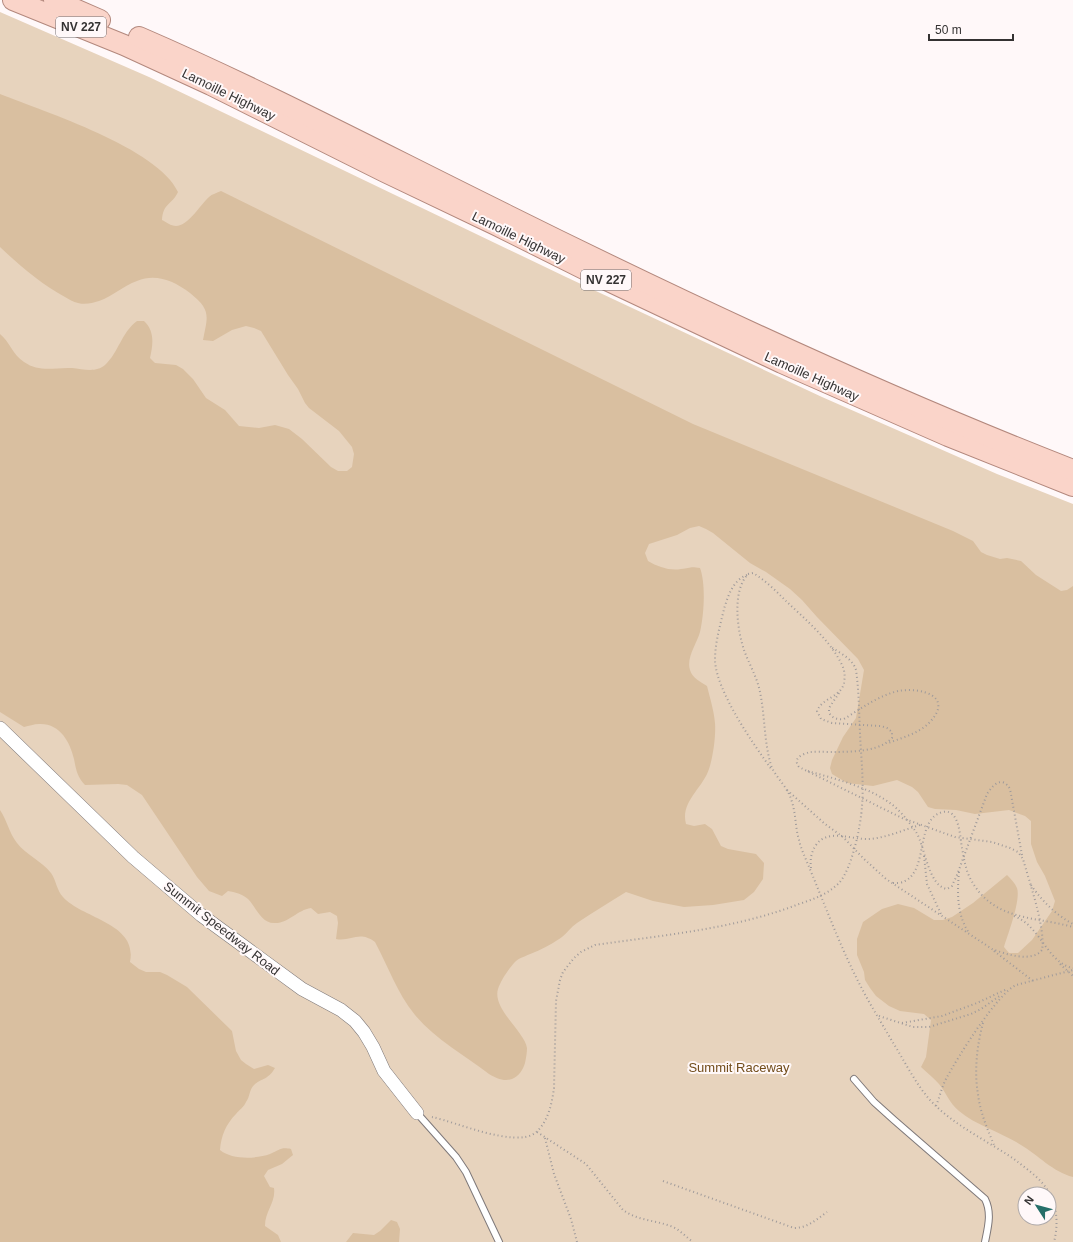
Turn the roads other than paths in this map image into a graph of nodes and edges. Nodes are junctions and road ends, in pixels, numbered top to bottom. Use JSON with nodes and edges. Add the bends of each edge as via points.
{"nodes":[{"id":1,"x":13,"y":0,"type":"edge"},
{"id":2,"x":54,"y":0,"type":"edge"},
{"id":3,"x":1073,"y":470,"type":"edge"},
{"id":4,"x":1073,"y":486,"type":"edge"},
{"id":5,"x":0,"y":728,"type":"edge"},
{"id":6,"x":854,"y":1080,"type":"dead end"},
{"id":7,"x":417,"y":1113,"type":"joint"},
{"id":8,"x":499,"y":1242,"type":"edge"},
{"id":9,"x":985,"y":1242,"type":"edge"}],
"edges":[{"from":1,"to":4,"type":"main road","name":"Lamoille Highway","number":"NV 227","via":[[124,45],[212,85],[600,277],[782,363],[942,433]]},
{"from":2,"to":3,"type":"main road","name":"Lamoille Highway","number":"NV 227","via":[[232,78],[504,214],[820,365]]},
{"from":5,"to":7,"type":"street","name":"Summit Speedway Road","via":[[133,857],[201,915],[302,989],[340,1010],[354,1022],[364,1032],[384,1071]]},
{"from":6,"to":9,"type":"lane","via":[[874,1102],[985,1199],[990,1219]]},
{"from":7,"to":8,"type":"lane","via":[[466,1172]]}]}
